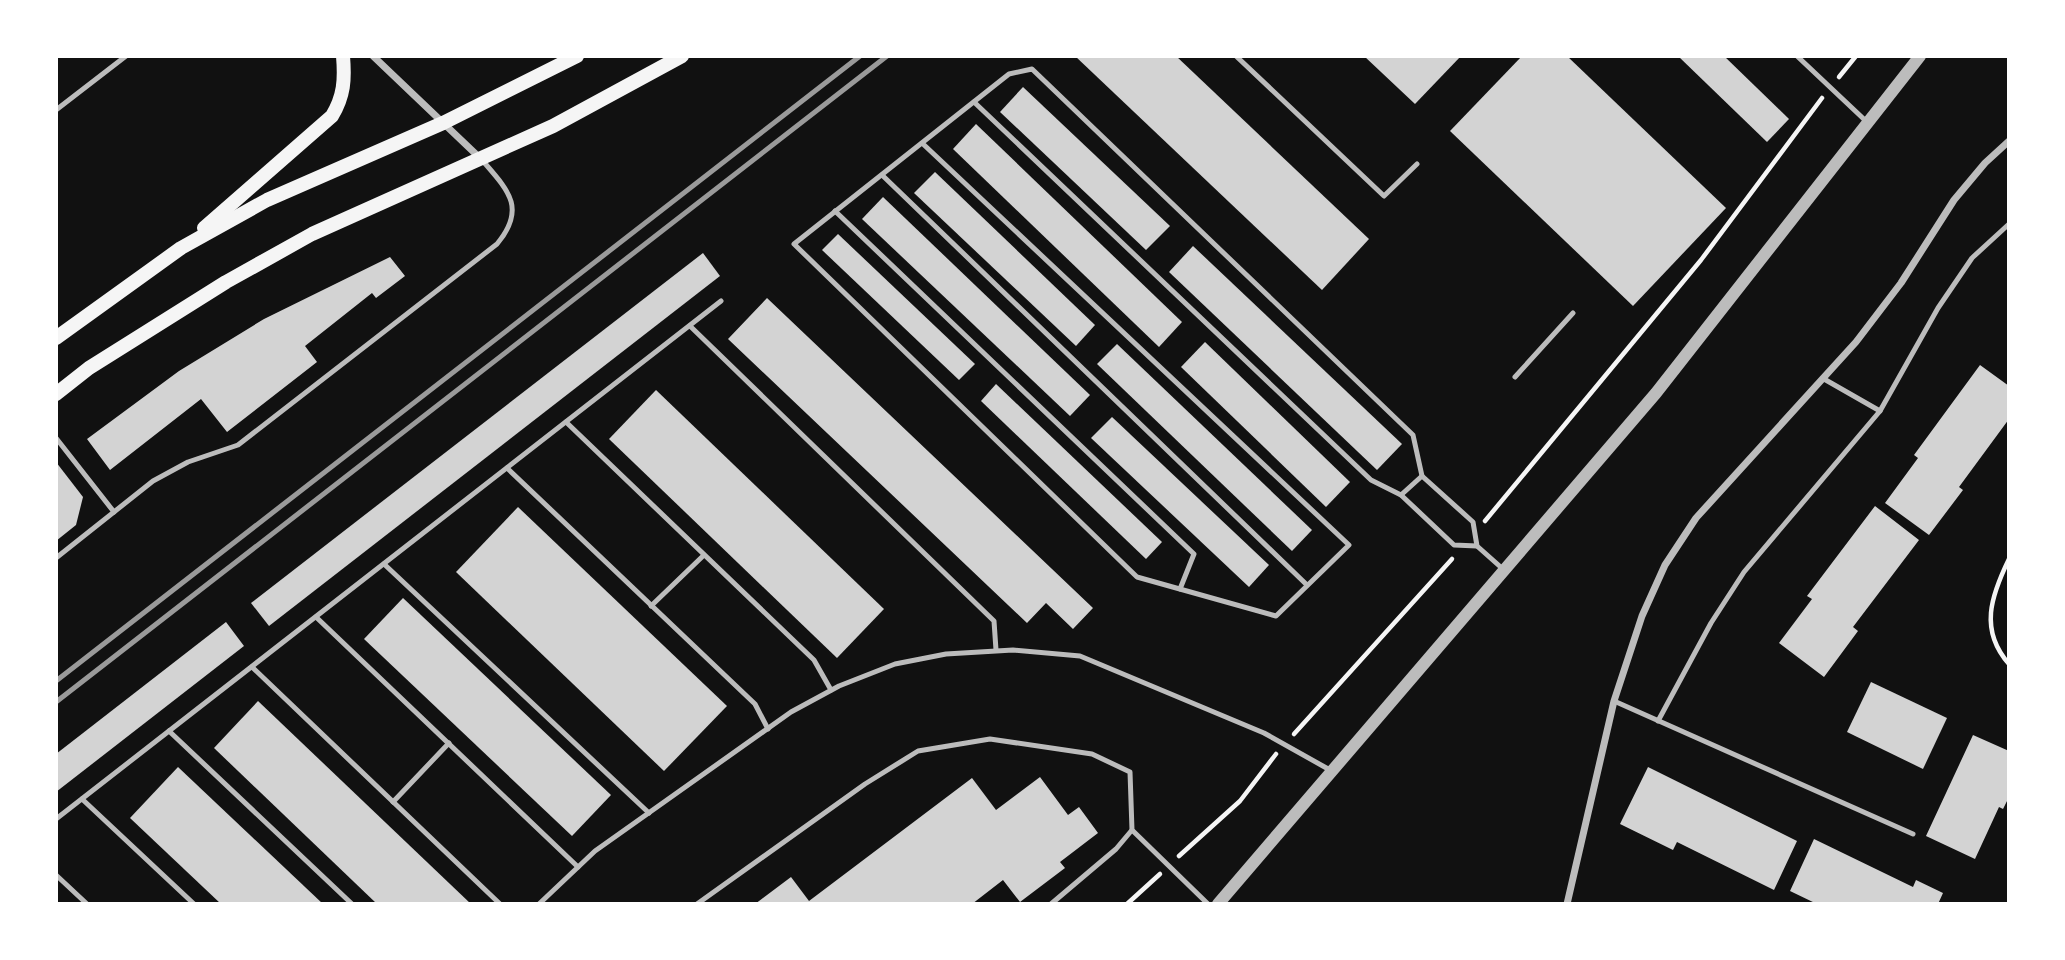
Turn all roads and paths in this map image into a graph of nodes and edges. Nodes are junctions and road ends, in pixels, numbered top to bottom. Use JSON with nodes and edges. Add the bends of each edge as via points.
{"nodes":[{"id":1,"x":125,"y":56,"type":"edge"},
{"id":2,"x":342,"y":56,"type":"edge"},
{"id":3,"x":373,"y":56,"type":"edge"},
{"id":4,"x":577,"y":56,"type":"edge"},
{"id":5,"x":682,"y":56,"type":"edge"},
{"id":6,"x":1236,"y":56,"type":"edge"},
{"id":7,"x":1797,"y":56,"type":"edge"},
{"id":8,"x":1856,"y":56,"type":"edge"},
{"id":9,"x":1920,"y":56,"type":"edge"},
{"id":10,"x":1830,"y":88,"type":"junction"},
{"id":11,"x":974,"y":102,"type":"junction"},
{"id":12,"x":56,"y":110,"type":"edge"},
{"id":13,"x":443,"y":123,"type":"junction"},
{"id":14,"x":1868,"y":123,"type":"junction"},
{"id":15,"x":2009,"y":141,"type":"edge"},
{"id":16,"x":922,"y":143,"type":"junction"},
{"id":17,"x":482,"y":160,"type":"junction"},
{"id":18,"x":1417,"y":164,"type":"dead end"},
{"id":19,"x":882,"y":175,"type":"junction"},
{"id":20,"x":835,"y":211,"type":"junction"},
{"id":21,"x":2009,"y":224,"type":"edge"},
{"id":22,"x":181,"y":248,"type":"junction"},
{"id":23,"x":721,"y":301,"type":"dead end"},
{"id":24,"x":1573,"y":313,"type":"dead end"},
{"id":25,"x":690,"y":326,"type":"junction"},
{"id":26,"x":56,"y":338,"type":"edge"},
{"id":27,"x":1515,"y":377,"type":"dead end"},
{"id":28,"x":1824,"y":379,"type":"junction"},
{"id":29,"x":56,"y":394,"type":"edge"},
{"id":30,"x":1880,"y":411,"type":"junction"},
{"id":31,"x":566,"y":422,"type":"junction"},
{"id":32,"x":56,"y":438,"type":"edge"},
{"id":33,"x":507,"y":468,"type":"junction"},
{"id":34,"x":1422,"y":476,"type":"junction"},
{"id":35,"x":1401,"y":495,"type":"junction"},
{"id":36,"x":114,"y":512,"type":"junction"},
{"id":37,"x":1475,"y":533,"type":"junction"},
{"id":38,"x":1463,"y":546,"type":"junction"},
{"id":39,"x":1477,"y":546,"type":"junction"},
{"id":40,"x":704,"y":555,"type":"junction"},
{"id":41,"x":56,"y":558,"type":"edge"},
{"id":42,"x":2009,"y":559,"type":"edge"},
{"id":43,"x":384,"y":564,"type":"junction"},
{"id":44,"x":1505,"y":571,"type":"junction"},
{"id":45,"x":1307,"y":585,"type":"junction"},
{"id":46,"x":1180,"y":589,"type":"junction"},
{"id":47,"x":651,"y":606,"type":"junction"},
{"id":48,"x":316,"y":617,"type":"junction"},
{"id":49,"x":996,"y":650,"type":"junction"},
{"id":50,"x":2009,"y":664,"type":"edge"},
{"id":51,"x":252,"y":667,"type":"junction"},
{"id":52,"x":831,"y":690,"type":"junction"},
{"id":53,"x":1614,"y":701,"type":"junction"},
{"id":54,"x":1658,"y":721,"type":"junction"},
{"id":55,"x":768,"y":729,"type":"junction"},
{"id":56,"x":169,"y":731,"type":"junction"},
{"id":57,"x":449,"y":744,"type":"junction"},
{"id":58,"x":1285,"y":744,"type":"junction"},
{"id":59,"x":1333,"y":772,"type":"junction"},
{"id":60,"x":82,"y":799,"type":"junction"},
{"id":61,"x":393,"y":802,"type":"junction"},
{"id":62,"x":649,"y":813,"type":"junction"},
{"id":63,"x":56,"y":819,"type":"edge"},
{"id":64,"x":1132,"y":830,"type":"junction"},
{"id":65,"x":1913,"y":834,"type":"dead end"},
{"id":66,"x":1169,"y":866,"type":"junction"},
{"id":67,"x":578,"y":867,"type":"junction"},
{"id":68,"x":56,"y":875,"type":"edge"},
{"id":69,"x":87,"y":904,"type":"edge"},
{"id":70,"x":194,"y":904,"type":"edge"},
{"id":71,"x":352,"y":904,"type":"edge"},
{"id":72,"x":500,"y":904,"type":"edge"},
{"id":73,"x":539,"y":904,"type":"edge"},
{"id":74,"x":697,"y":904,"type":"edge"},
{"id":75,"x":1051,"y":904,"type":"edge"},
{"id":76,"x":1127,"y":904,"type":"edge"},
{"id":77,"x":1209,"y":904,"type":"edge"},
{"id":78,"x":1218,"y":904,"type":"edge"},
{"id":79,"x":1567,"y":904,"type":"edge"}],
"edges":[{"from":1,"to":12,"type":"lane"},
{"from":2,"to":22,"type":"main road","via":[[345,83],[332,116]]},
{"from":3,"to":13,"type":"street"},
{"from":4,"to":13,"type":"main road"},
{"from":5,"to":17,"type":"main road"},
{"from":6,"to":18,"type":"lane","via":[[1384,196]]},
{"from":7,"to":10,"type":"lane"},
{"from":8,"to":10,"type":"path"},
{"from":9,"to":14,"type":"street"},
{"from":10,"to":14,"type":"lane"},
{"from":10,"to":37,"type":"path","via":[[1701,260]]},
{"from":11,"to":16,"type":"lane"},
{"from":11,"to":34,"type":"lane","via":[[1009,74],[1032,69],[1413,435]]},
{"from":11,"to":35,"type":"lane","via":[[1371,481]]},
{"from":13,"to":17,"type":"street"},
{"from":13,"to":22,"type":"main road","via":[[267,200]]},
{"from":14,"to":44,"type":"street","via":[[1656,393]]},
{"from":15,"to":28,"type":"street","via":[[1954,200],[1901,283]]},
{"from":16,"to":19,"type":"lane"},
{"from":16,"to":45,"type":"lane","via":[[1349,545]]},
{"from":17,"to":29,"type":"main road","via":[[291,246],[89,368]]},
{"from":17,"to":36,"type":"lane","via":[[504,185],[514,212],[508,232],[497,244],[238,445],[188,462],[152,481]]},
{"from":19,"to":20,"type":"lane"},
{"from":19,"to":45,"type":"lane"},
{"from":20,"to":46,"type":"lane","via":[[1194,554]]},
{"from":20,"to":46,"type":"lane","via":[[794,244],[1138,577]]},
{"from":21,"to":30,"type":"lane","via":[[1972,258]]},
{"from":22,"to":26,"type":"main road"},
{"from":23,"to":25,"type":"lane"},
{"from":24,"to":27,"type":"lane"},
{"from":25,"to":31,"type":"lane"},
{"from":25,"to":49,"type":"lane","via":[[994,621]]},
{"from":28,"to":30,"type":"lane"},
{"from":28,"to":53,"type":"street","via":[[1679,541],[1652,590]]},
{"from":30,"to":54,"type":"lane","via":[[1744,572]]},
{"from":31,"to":33,"type":"lane"},
{"from":31,"to":40,"type":"lane"},
{"from":32,"to":36,"type":"lane"},
{"from":33,"to":43,"type":"lane"},
{"from":33,"to":47,"type":"lane"},
{"from":34,"to":35,"type":"lane"},
{"from":34,"to":37,"type":"lane","via":[[1473,522]]},
{"from":35,"to":38,"type":"lane","via":[[1454,545]]},
{"from":36,"to":41,"type":"lane"},
{"from":37,"to":39,"type":"lane"},
{"from":38,"to":39,"type":"lane"},
{"from":38,"to":58,"type":"path"},
{"from":39,"to":44,"type":"lane"},
{"from":40,"to":47,"type":"lane"},
{"from":40,"to":52,"type":"lane","via":[[814,660]]},
{"from":42,"to":50,"type":"path","via":[[1989,613],[1993,642]]},
{"from":43,"to":48,"type":"lane"},
{"from":43,"to":62,"type":"lane"},
{"from":44,"to":59,"type":"street"},
{"from":45,"to":46,"type":"lane","via":[[1276,616]]},
{"from":47,"to":55,"type":"lane","via":[[755,704]]},
{"from":48,"to":51,"type":"lane"},
{"from":48,"to":57,"type":"lane"},
{"from":49,"to":52,"type":"lane","via":[[895,664]]},
{"from":49,"to":58,"type":"lane","via":[[1080,656]]},
{"from":51,"to":56,"type":"lane"},
{"from":51,"to":61,"type":"lane"},
{"from":52,"to":55,"type":"lane"},
{"from":53,"to":54,"type":"lane"},
{"from":53,"to":79,"type":"street"},
{"from":54,"to":65,"type":"lane"},
{"from":55,"to":62,"type":"lane"},
{"from":56,"to":60,"type":"lane"},
{"from":56,"to":71,"type":"lane"},
{"from":57,"to":61,"type":"lane"},
{"from":57,"to":67,"type":"lane"},
{"from":58,"to":59,"type":"lane"},
{"from":58,"to":66,"type":"path","via":[[1240,801]]},
{"from":59,"to":78,"type":"street"},
{"from":60,"to":63,"type":"lane"},
{"from":60,"to":70,"type":"lane"},
{"from":61,"to":72,"type":"lane"},
{"from":62,"to":67,"type":"lane"},
{"from":64,"to":66,"type":"lane"},
{"from":64,"to":74,"type":"lane","via":[[1130,772],[1092,754],[990,739],[918,751]]},
{"from":64,"to":75,"type":"lane"},
{"from":66,"to":76,"type":"path"},
{"from":66,"to":77,"type":"lane"},
{"from":67,"to":73,"type":"lane"},
{"from":68,"to":69,"type":"lane"}]}
